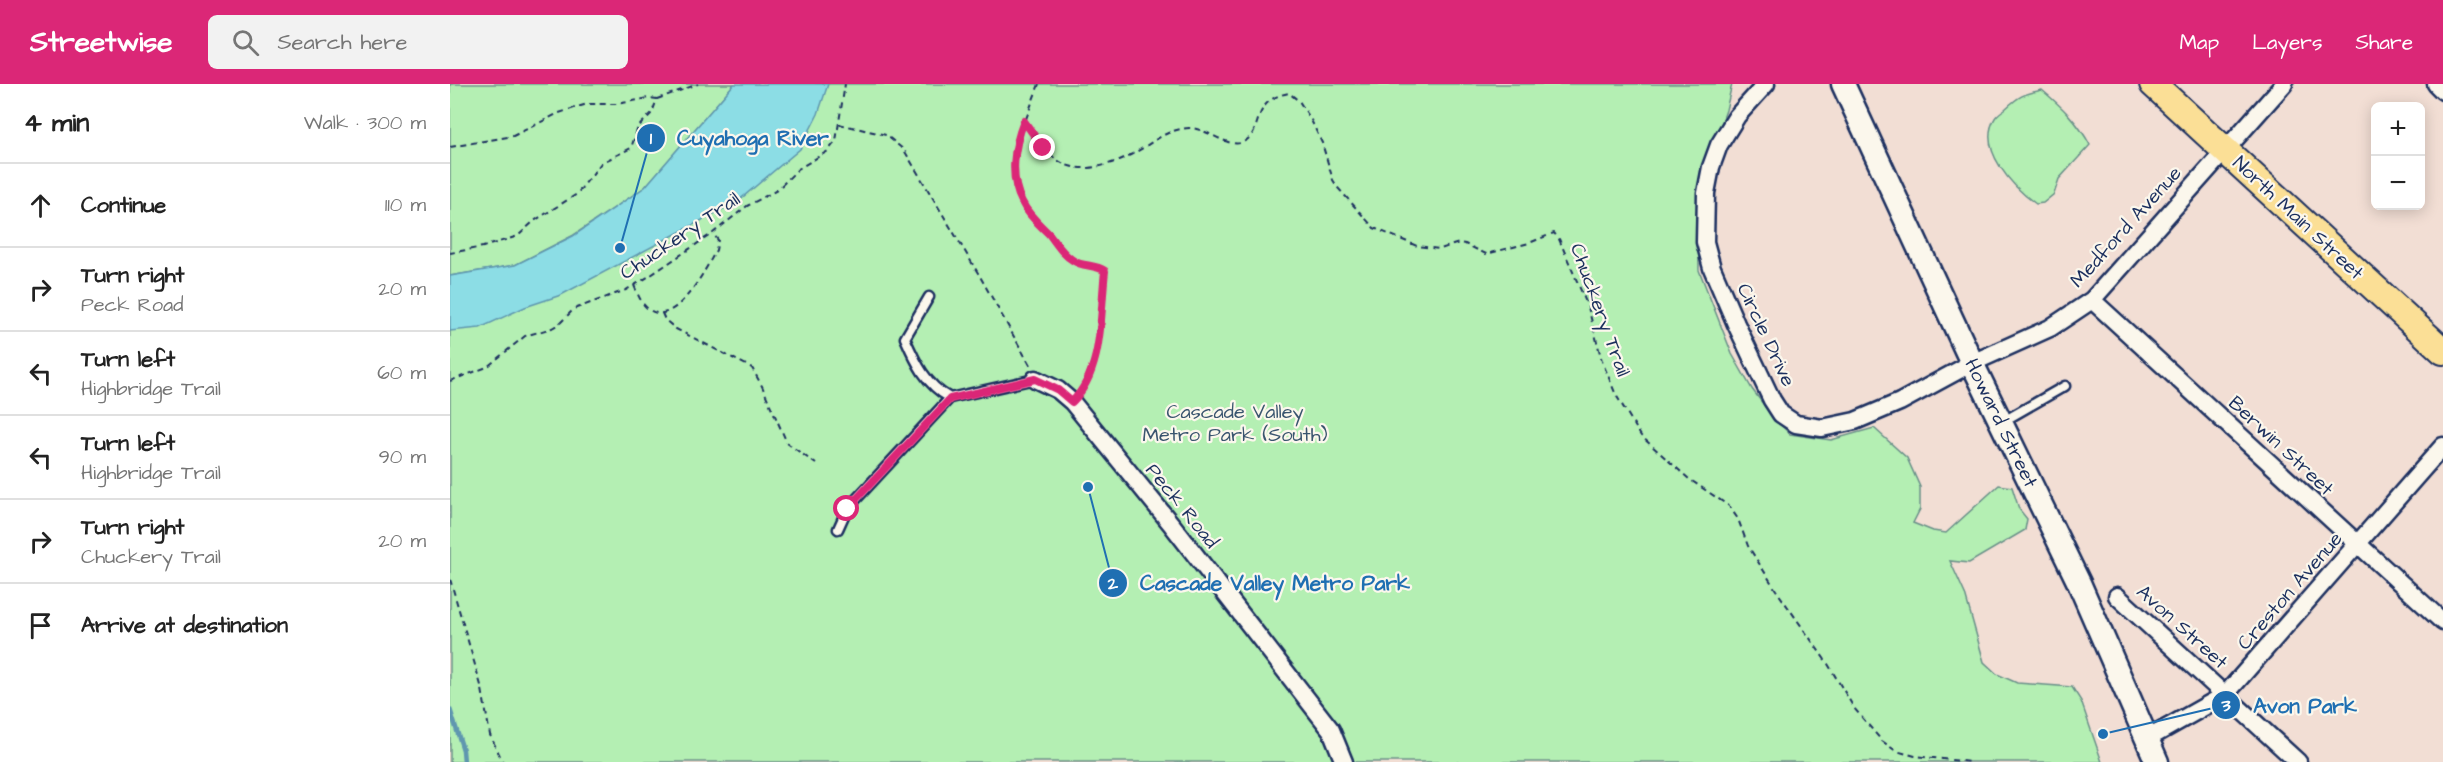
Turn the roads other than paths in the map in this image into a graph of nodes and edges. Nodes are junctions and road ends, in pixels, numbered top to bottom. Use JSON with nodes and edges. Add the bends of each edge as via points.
{"nodes":[{"id":1,"x":1766,"y":84,"type":"edge"},
{"id":2,"x":1843,"y":84,"type":"edge"},
{"id":3,"x":2153,"y":84,"type":"edge"},
{"id":4,"x":2284,"y":84,"type":"edge"},
{"id":5,"x":2436,"y":84,"type":"edge"},
{"id":6,"x":2443,"y":91,"type":"edge"},
{"id":7,"x":2224,"y":150,"type":"junction"},
{"id":8,"x":929,"y":297,"type":"dead end"},
{"id":9,"x":2092,"y":300,"type":"junction"},
{"id":10,"x":2443,"y":351,"type":"edge"},
{"id":11,"x":1972,"y":363,"type":"junction"},
{"id":12,"x":1035,"y":379,"type":"joint"},
{"id":13,"x":2065,"y":386,"type":"dead end"},
{"id":14,"x":950,"y":399,"type":"junction"},
{"id":15,"x":2002,"y":422,"type":"junction"},
{"id":16,"x":2443,"y":446,"type":"edge"},
{"id":17,"x":838,"y":529,"type":"dead end"},
{"id":18,"x":2358,"y":544,"type":"junction"},
{"id":19,"x":2117,"y":596,"type":"dead end"},
{"id":20,"x":2443,"y":622,"type":"edge"},
{"id":21,"x":2225,"y":695,"type":"junction"},
{"id":22,"x":2147,"y":739,"type":"junction"},
{"id":23,"x":1344,"y":762,"type":"edge"},
{"id":24,"x":2157,"y":762,"type":"edge"},
{"id":25,"x":2298,"y":762,"type":"edge"}],
"edges":[{"from":1,"to":11,"type":"street","name":"Circle Drive","via":[[1737,116],[1719,145],[1707,186],[1704,227],[1712,268],[1781,414],[1808,427],[1848,423],[1900,402]]},
{"from":2,"to":11,"type":"main road","name":"Howard Street"},
{"from":3,"to":7,"type":"main road","name":"North Main Street"},
{"from":4,"to":7,"type":"street","name":"Medford Avenue"},
{"from":5,"to":6,"type":"street"},
{"from":7,"to":9,"type":"street","name":"Medford Avenue"},
{"from":7,"to":10,"type":"main road","name":"North Main Street"},
{"from":8,"to":14,"type":"lane","via":[[905,338],[927,380]]},
{"from":9,"to":11,"type":"street","name":"Medford Avenue","via":[[2050,328]]},
{"from":9,"to":18,"type":"street","name":"Berwin Street"},
{"from":11,"to":15,"type":"main road","name":"Howard Street"},
{"from":12,"to":14,"type":"lane"},
{"from":12,"to":23,"type":"street","name":"Peck Road","via":[[1072,402],[1172,525],[1331,730]]},
{"from":13,"to":15,"type":"lane"},
{"from":14,"to":17,"type":"lane","via":[[847,509]]},
{"from":15,"to":22,"type":"main road","name":"Howard Street","via":[[2079,583]]},
{"from":16,"to":18,"type":"street","name":"Creston Avenue"},
{"from":18,"to":20,"type":"street","name":"Berwin Street"},
{"from":18,"to":21,"type":"street","name":"Creston Avenue"},
{"from":19,"to":21,"type":"street","name":"Avon Street"},
{"from":21,"to":22,"type":"street","name":"Creston Avenue"},
{"from":21,"to":25,"type":"street","name":"Avon Street"},
{"from":22,"to":24,"type":"main road","name":"Howard Street"}]}
